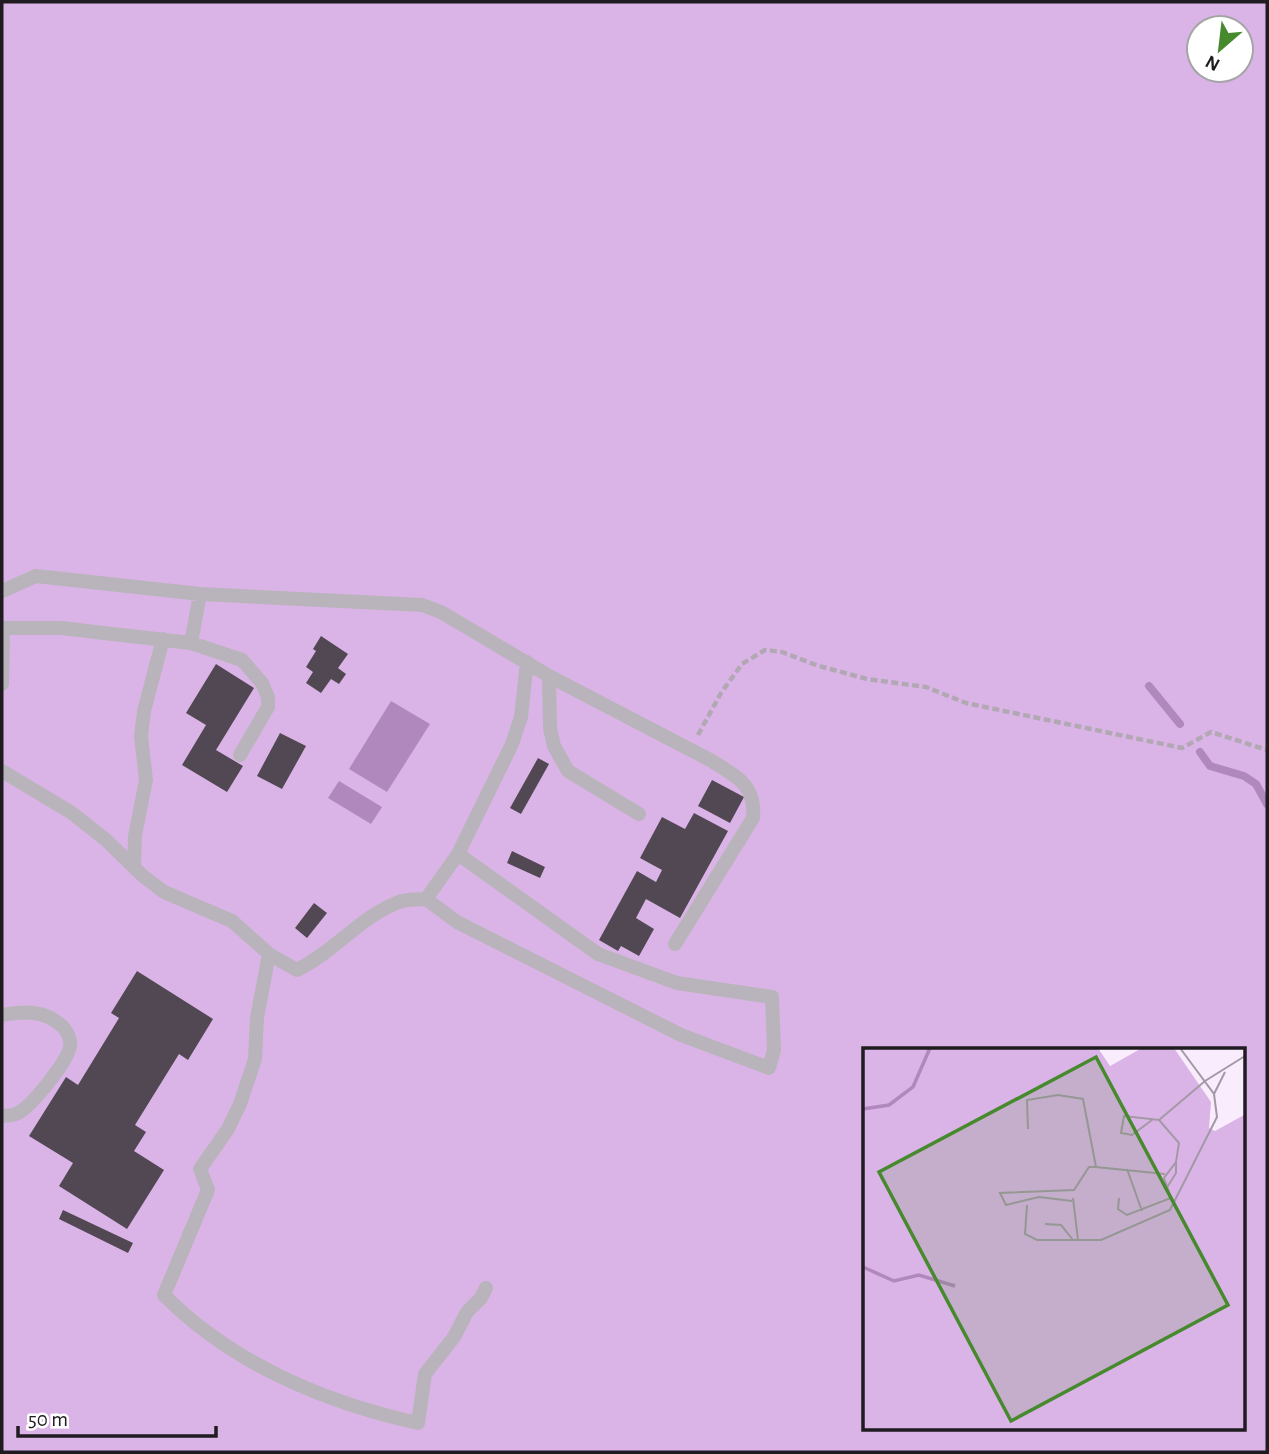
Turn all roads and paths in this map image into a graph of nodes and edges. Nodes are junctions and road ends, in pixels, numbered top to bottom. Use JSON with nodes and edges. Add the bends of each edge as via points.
{"nodes":[{"id":1,"x":2,"y":592,"type":"edge"},
{"id":2,"x":200,"y":594,"type":"junction"},
{"id":3,"x":2,"y":628,"type":"edge"},
{"id":4,"x":163,"y":639,"type":"junction"},
{"id":5,"x":191,"y":643,"type":"junction"},
{"id":6,"x":527,"y":662,"type":"junction"},
{"id":7,"x":550,"y":676,"type":"junction"},
{"id":8,"x":2,"y":683,"type":"edge"},
{"id":9,"x":690,"y":749,"type":"junction"},
{"id":10,"x":1267,"y":750,"type":"edge"},
{"id":11,"x":240,"y":755,"type":"dead end"},
{"id":12,"x":2,"y":771,"type":"edge"},
{"id":13,"x":639,"y":814,"type":"dead end"},
{"id":14,"x":458,"y":853,"type":"junction"},
{"id":15,"x":134,"y":867,"type":"junction"},
{"id":16,"x":426,"y":899,"type":"junction"},
{"id":17,"x":675,"y":944,"type":"dead end"},
{"id":18,"x":269,"y":954,"type":"junction"},
{"id":19,"x":2,"y":1015,"type":"edge"},
{"id":20,"x":2,"y":1116,"type":"edge"},
{"id":21,"x":486,"y":1287,"type":"dead end"}],
"edges":[{"from":1,"to":2,"type":"lane","via":[[36,576]]},
{"from":2,"to":5,"type":"lane"},
{"from":2,"to":6,"type":"lane","via":[[422,605]]},
{"from":3,"to":4,"type":"lane","via":[[61,628]]},
{"from":3,"to":8,"type":"lane"},
{"from":4,"to":5,"type":"lane"},
{"from":4,"to":15,"type":"lane","via":[[144,711],[141,736],[146,780]]},
{"from":5,"to":11,"type":"lane","via":[[242,660],[262,683],[268,708]]},
{"from":6,"to":7,"type":"lane"},
{"from":6,"to":14,"type":"lane","via":[[521,717],[512,744]]},
{"from":7,"to":9,"type":"lane"},
{"from":7,"to":13,"type":"lane","via":[[550,728],[568,771]]},
{"from":9,"to":10,"type":"path","via":[[720,693],[743,664],[765,650],[867,679],[926,687],[967,702],[1182,748],[1212,732]]},
{"from":9,"to":17,"type":"lane","via":[[734,775],[748,790],[754,802],[753,818]]},
{"from":12,"to":15,"type":"lane","via":[[72,813]]},
{"from":14,"to":16,"type":"lane"},
{"from":14,"to":16,"type":"lane","via":[[598,954],[677,983],[772,997],[774,1050],[769,1068],[681,1035],[457,922]]},
{"from":15,"to":18,"type":"lane","via":[[164,892],[232,921]]},
{"from":16,"to":18,"type":"lane","via":[[400,901],[297,970]]},
{"from":18,"to":21,"type":"lane","via":[[255,1059],[228,1129],[200,1169],[208,1190],[164,1295],[187,1318],[270,1372],[322,1395],[418,1423],[425,1374]]},
{"from":19,"to":20,"type":"lane","via":[[26,1011],[54,1019],[68,1031],[70,1046],[29,1105],[16,1115]]}]}
